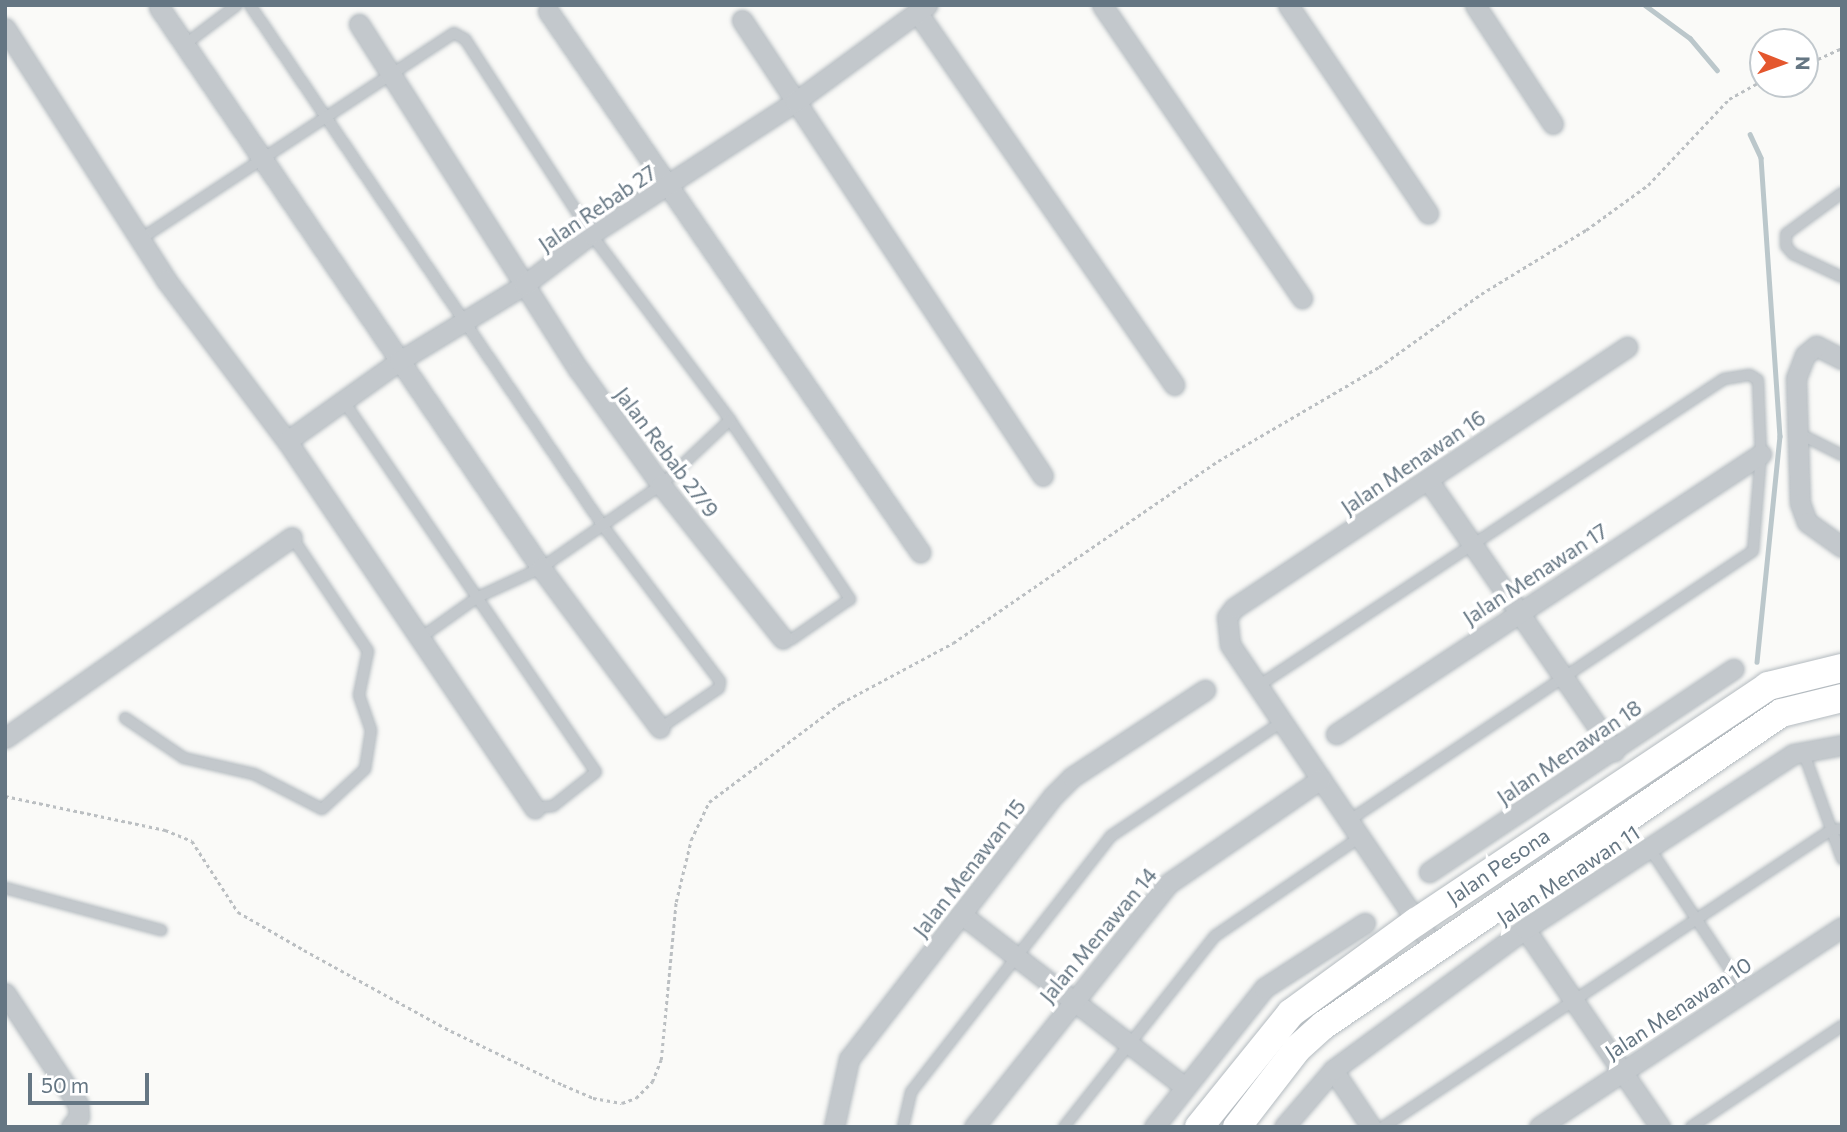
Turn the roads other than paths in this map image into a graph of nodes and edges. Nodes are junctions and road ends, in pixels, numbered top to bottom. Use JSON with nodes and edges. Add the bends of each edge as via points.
{"nodes":[{"id":1,"x":237,"y":5,"type":"edge"},
{"id":2,"x":250,"y":5,"type":"edge"},
{"id":3,"x":1102,"y":5,"type":"edge"},
{"id":4,"x":1288,"y":5,"type":"edge"},
{"id":5,"x":1475,"y":5,"type":"edge"},
{"id":6,"x":159,"y":7,"type":"dead end"},
{"id":7,"x":922,"y":8,"type":"edge"},
{"id":8,"x":548,"y":11,"type":"dead end"},
{"id":9,"x":742,"y":20,"type":"dead end"},
{"id":10,"x":359,"y":24,"type":"dead end"},
{"id":11,"x":5,"y":28,"type":"edge"},
{"id":12,"x":184,"y":45,"type":"junction"},
{"id":13,"x":391,"y":74,"type":"junction"},
{"id":14,"x":795,"y":102,"type":"junction"},
{"id":15,"x":328,"y":117,"type":"junction"},
{"id":16,"x":1553,"y":124,"type":"dead end"},
{"id":17,"x":265,"y":159,"type":"junction"},
{"id":18,"x":666,"y":189,"type":"junction"},
{"id":19,"x":1842,"y":193,"type":"edge"},
{"id":20,"x":1428,"y":213,"type":"dead end"},
{"id":21,"x":591,"y":234,"type":"junction"},
{"id":22,"x":142,"y":238,"type":"junction"},
{"id":23,"x":1842,"y":277,"type":"edge"},
{"id":24,"x":524,"y":285,"type":"junction"},
{"id":25,"x":1302,"y":298,"type":"dead end"},
{"id":26,"x":463,"y":324,"type":"junction"},
{"id":27,"x":1627,"y":347,"type":"dead end"},
{"id":28,"x":1842,"y":359,"type":"edge"},
{"id":29,"x":399,"y":361,"type":"junction"},
{"id":30,"x":1174,"y":385,"type":"dead end"},
{"id":31,"x":345,"y":403,"type":"junction"},
{"id":32,"x":730,"y":420,"type":"junction"},
{"id":33,"x":1798,"y":433,"type":"junction"},
{"id":34,"x":287,"y":441,"type":"junction"},
{"id":35,"x":1761,"y":454,"type":"junction"},
{"id":36,"x":1842,"y":455,"type":"edge"},
{"id":37,"x":1042,"y":476,"type":"dead end"},
{"id":38,"x":1428,"y":480,"type":"junction"},
{"id":39,"x":662,"y":485,"type":"junction"},
{"id":40,"x":603,"y":526,"type":"junction"},
{"id":41,"x":292,"y":537,"type":"joint"},
{"id":42,"x":1472,"y":545,"type":"junction"},
{"id":43,"x":1842,"y":547,"type":"edge"},
{"id":44,"x":920,"y":552,"type":"dead end"},
{"id":45,"x":541,"y":568,"type":"junction"},
{"id":46,"x":478,"y":597,"type":"junction"},
{"id":47,"x":1518,"y":612,"type":"junction"},
{"id":48,"x":420,"y":638,"type":"junction"},
{"id":49,"x":783,"y":639,"type":"joint"},
{"id":50,"x":1842,"y":668,"type":"edge"},
{"id":51,"x":1733,"y":669,"type":"dead end"},
{"id":52,"x":1564,"y":679,"type":"junction"},
{"id":53,"x":1258,"y":686,"type":"junction"},
{"id":54,"x":1205,"y":690,"type":"dead end"},
{"id":55,"x":1842,"y":698,"type":"edge"},
{"id":56,"x":125,"y":718,"type":"dead end"},
{"id":57,"x":1282,"y":722,"type":"junction"},
{"id":58,"x":660,"y":728,"type":"joint"},
{"id":59,"x":1336,"y":734,"type":"dead end"},
{"id":60,"x":5,"y":738,"type":"edge"},
{"id":61,"x":1842,"y":745,"type":"edge"},
{"id":62,"x":1802,"y":750,"type":"junction"},
{"id":63,"x":1614,"y":751,"type":"junction"},
{"id":64,"x":1321,"y":779,"type":"junction"},
{"id":65,"x":535,"y":808,"type":"joint"},
{"id":66,"x":1354,"y":829,"type":"junction"},
{"id":67,"x":1837,"y":830,"type":"edge"},
{"id":68,"x":1650,"y":849,"type":"junction"},
{"id":69,"x":1842,"y":859,"type":"edge"},
{"id":70,"x":1429,"y":872,"type":"dead end"},
{"id":71,"x":5,"y":888,"type":"edge"},
{"id":72,"x":961,"y":914,"type":"junction"},
{"id":73,"x":1697,"y":919,"type":"junction"},
{"id":74,"x":1416,"y":922,"type":"junction"},
{"id":75,"x":1365,"y":923,"type":"dead end"},
{"id":76,"x":1842,"y":927,"type":"edge"},
{"id":77,"x":1525,"y":929,"type":"junction"},
{"id":78,"x":161,"y":930,"type":"dead end"},
{"id":79,"x":1434,"y":947,"type":"junction"},
{"id":80,"x":1017,"y":957,"type":"junction"},
{"id":81,"x":1744,"y":991,"type":"junction"},
{"id":82,"x":5,"y":993,"type":"edge"},
{"id":83,"x":1575,"y":1000,"type":"junction"},
{"id":84,"x":1072,"y":1001,"type":"junction"},
{"id":85,"x":1842,"y":1026,"type":"edge"},
{"id":86,"x":1129,"y":1045,"type":"junction"},
{"id":87,"x":1333,"y":1070,"type":"junction"},
{"id":88,"x":1623,"y":1071,"type":"junction"},
{"id":89,"x":1185,"y":1087,"type":"junction"},
{"id":90,"x":71,"y":1127,"type":"edge"},
{"id":91,"x":834,"y":1127,"type":"edge"},
{"id":92,"x":902,"y":1127,"type":"edge"},
{"id":93,"x":974,"y":1127,"type":"edge"},
{"id":94,"x":1064,"y":1127,"type":"edge"},
{"id":95,"x":1154,"y":1127,"type":"edge"},
{"id":96,"x":1199,"y":1127,"type":"edge"},
{"id":97,"x":1237,"y":1127,"type":"edge"},
{"id":98,"x":1284,"y":1127,"type":"edge"},
{"id":99,"x":1371,"y":1127,"type":"edge"},
{"id":100,"x":1383,"y":1127,"type":"edge"},
{"id":101,"x":1539,"y":1127,"type":"edge"},
{"id":102,"x":1660,"y":1127,"type":"edge"},
{"id":103,"x":1691,"y":1127,"type":"edge"}],
"edges":[{"from":1,"to":12,"type":"lane"},
{"from":2,"to":15,"type":"lane"},
{"from":3,"to":25,"type":"street"},
{"from":4,"to":20,"type":"street"},
{"from":5,"to":16,"type":"street"},
{"from":6,"to":12,"type":"street"},
{"from":7,"to":14,"type":"street","name":"Jalan Rebab 27"},
{"from":7,"to":30,"type":"street"},
{"from":8,"to":18,"type":"street"},
{"from":9,"to":14,"type":"street"},
{"from":10,"to":13,"type":"street","name":"Jalan Rebab 27/9"},
{"from":11,"to":22,"type":"street"},
{"from":12,"to":17,"type":"street"},
{"from":13,"to":15,"type":"lane"},
{"from":13,"to":21,"type":"lane","via":[[454,33],[465,39]]},
{"from":13,"to":24,"type":"street","name":"Jalan Rebab 27/9"},
{"from":14,"to":18,"type":"street","name":"Jalan Rebab 27"},
{"from":14,"to":37,"type":"street"},
{"from":15,"to":17,"type":"lane"},
{"from":15,"to":26,"type":"lane"},
{"from":17,"to":22,"type":"lane"},
{"from":17,"to":29,"type":"street"},
{"from":18,"to":21,"type":"street","name":"Jalan Rebab 27"},
{"from":18,"to":44,"type":"street"},
{"from":19,"to":23,"type":"lane","via":[[1786,234],[1786,246],[1793,254]]},
{"from":21,"to":24,"type":"street","name":"Jalan Rebab 27"},
{"from":21,"to":32,"type":"lane"},
{"from":22,"to":34,"type":"street","via":[[166,280]]},
{"from":24,"to":26,"type":"street","name":"Jalan Rebab 27"},
{"from":24,"to":39,"type":"street","name":"Jalan Rebab 27/9"},
{"from":26,"to":29,"type":"street","name":"Jalan Rebab 27"},
{"from":26,"to":40,"type":"lane"},
{"from":27,"to":38,"type":"street","name":"Jalan Menawan 16"},
{"from":28,"to":33,"type":"street","via":[[1816,346],[1805,355],[1796,377]]},
{"from":29,"to":31,"type":"street","name":"Jalan Rebab 27"},
{"from":29,"to":45,"type":"street"},
{"from":31,"to":34,"type":"street","name":"Jalan Rebab 27"},
{"from":31,"to":46,"type":"lane"},
{"from":32,"to":39,"type":"lane"},
{"from":32,"to":49,"type":"lane","via":[[850,599],[792,639]]},
{"from":33,"to":36,"type":"lane"},
{"from":33,"to":43,"type":"street","via":[[1800,503],[1807,523]]},
{"from":34,"to":48,"type":"street"},
{"from":35,"to":42,"type":"lane","via":[[1758,380],[1750,375],[1724,379]]},
{"from":35,"to":47,"type":"street","name":"Jalan Menawan 17"},
{"from":35,"to":52,"type":"lane","via":[[1753,551]]},
{"from":38,"to":42,"type":"street"},
{"from":38,"to":53,"type":"street","name":"Jalan Menawan 16","via":[[1234,608],[1227,617],[1230,644]]},
{"from":39,"to":40,"type":"lane"},
{"from":39,"to":49,"type":"street","name":"Jalan Rebab 27/9"},
{"from":40,"to":45,"type":"lane"},
{"from":40,"to":58,"type":"lane","via":[[720,681],[719,688]]},
{"from":41,"to":56,"type":"lane","via":[[368,651],[359,695],[372,738],[365,769],[322,809],[254,774],[184,758]]},
{"from":41,"to":60,"type":"street"},
{"from":42,"to":47,"type":"street"},
{"from":42,"to":53,"type":"lane"},
{"from":45,"to":46,"type":"lane"},
{"from":45,"to":58,"type":"street"},
{"from":46,"to":48,"type":"lane"},
{"from":46,"to":65,"type":"lane","via":[[596,772],[553,806]]},
{"from":47,"to":52,"type":"street"},
{"from":47,"to":59,"type":"street","name":"Jalan Menawan 17"},
{"from":48,"to":65,"type":"street"},
{"from":50,"to":74,"type":"street","name":"Jalan Pesona","via":[[1768,685]]},
{"from":51,"to":63,"type":"street","name":"Jalan Menawan 18"},
{"from":52,"to":63,"type":"street"},
{"from":52,"to":66,"type":"lane"},
{"from":53,"to":57,"type":"street"},
{"from":54,"to":72,"type":"street","name":"Jalan Menawan 15","via":[[1072,777]]},
{"from":55,"to":79,"type":"street","name":"Jalan Pesona","via":[[1781,713]]},
{"from":57,"to":64,"type":"street"},
{"from":57,"to":80,"type":"lane","via":[[1117,831]]},
{"from":61,"to":62,"type":"street","name":"Jalan Menawan 11"},
{"from":62,"to":67,"type":"lane"},
{"from":62,"to":68,"type":"street","name":"Jalan Menawan 11"},
{"from":63,"to":70,"type":"street","name":"Jalan Menawan 18"},
{"from":64,"to":66,"type":"street"},
{"from":64,"to":84,"type":"street","name":"Jalan Menawan 14","via":[[1177,875]]},
{"from":66,"to":74,"type":"street"},
{"from":66,"to":86,"type":"lane","via":[[1215,936]]},
{"from":67,"to":69,"type":"lane"},
{"from":67,"to":73,"type":"lane"},
{"from":68,"to":73,"type":"lane"},
{"from":68,"to":77,"type":"street","name":"Jalan Menawan 11"},
{"from":71,"to":78,"type":"lane"},
{"from":72,"to":80,"type":"street"},
{"from":72,"to":91,"type":"street","name":"Jalan Menawan 15","via":[[849,1059]]},
{"from":73,"to":81,"type":"lane"},
{"from":73,"to":83,"type":"lane"},
{"from":74,"to":79,"type":"street"},
{"from":74,"to":96,"type":"street","name":"Jalan Pesona","via":[[1292,1013]]},
{"from":75,"to":89,"type":"street","via":[[1264,988]]},
{"from":76,"to":81,"type":"street","name":"Jalan Menawan 10"},
{"from":77,"to":83,"type":"street"},
{"from":77,"to":87,"type":"street","name":"Jalan Menawan 11"},
{"from":79,"to":97,"type":"street","name":"Jalan Pesona","via":[[1304,1042]]},
{"from":80,"to":84,"type":"street"},
{"from":80,"to":92,"type":"lane","via":[[911,1092]]},
{"from":81,"to":88,"type":"street","name":"Jalan Menawan 10"},
{"from":82,"to":90,"type":"street","via":[[78,1104],[79,1117]]},
{"from":83,"to":88,"type":"street"},
{"from":83,"to":100,"type":"lane"},
{"from":84,"to":86,"type":"street"},
{"from":84,"to":93,"type":"street","name":"Jalan Menawan 14"},
{"from":85,"to":103,"type":"lane"},
{"from":86,"to":89,"type":"street"},
{"from":86,"to":94,"type":"lane"},
{"from":87,"to":98,"type":"street","name":"Jalan Menawan 11"},
{"from":87,"to":99,"type":"street"},
{"from":88,"to":101,"type":"street","name":"Jalan Menawan 10"},
{"from":88,"to":102,"type":"street"},
{"from":89,"to":95,"type":"street"}]}
